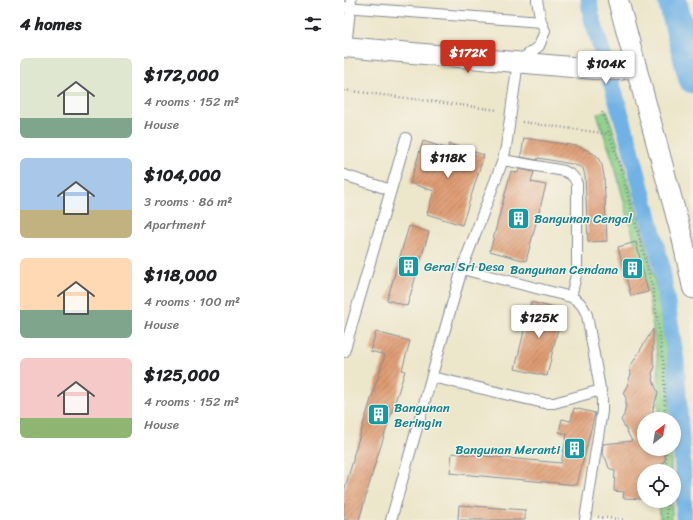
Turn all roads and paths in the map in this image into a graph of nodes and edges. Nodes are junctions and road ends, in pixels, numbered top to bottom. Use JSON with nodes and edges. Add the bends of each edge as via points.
{"nodes":[{"id":1,"x":398,"y":0,"type":"edge"},
{"id":2,"x":537,"y":0,"type":"edge"},
{"id":3,"x":618,"y":0,"type":"edge"},
{"id":4,"x":348,"y":5,"type":"edge"},
{"id":5,"x":397,"y":11,"type":"junction"},
{"id":6,"x":541,"y":22,"type":"junction"},
{"id":7,"x":345,"y":47,"type":"edge"},
{"id":8,"x":518,"y":62,"type":"junction"},
{"id":9,"x":627,"y":68,"type":"junction"},
{"id":10,"x":344,"y":90,"type":"edge"},
{"id":11,"x":602,"y":112,"type":"dead end"},
{"id":12,"x":510,"y":116,"type":"junction"},
{"id":13,"x":609,"y":134,"type":"junction"},
{"id":14,"x":406,"y":138,"type":"dead end"},
{"id":15,"x":503,"y":160,"type":"junction"},
{"id":16,"x":344,"y":175,"type":"edge"},
{"id":17,"x":391,"y":190,"type":"junction"},
{"id":18,"x":462,"y":269,"type":"junction"},
{"id":19,"x":693,"y":288,"type":"edge"},
{"id":20,"x":571,"y":297,"type":"junction"},
{"id":21,"x":344,"y":352,"type":"edge"},
{"id":22,"x":432,"y":377,"type":"junction"},
{"id":23,"x":601,"y":390,"type":"junction"},
{"id":24,"x":665,"y":412,"type":"edge"},
{"id":25,"x":667,"y":508,"type":"edge"},
{"id":26,"x":586,"y":518,"type":"edge"},
{"id":27,"x":392,"y":520,"type":"edge"},
{"id":28,"x":626,"y":520,"type":"edge"},
{"id":29,"x":667,"y":520,"type":"edge"}],
"edges":[{"from":1,"to":5,"type":"lane"},
{"from":2,"to":6,"type":"lane"},
{"from":3,"to":9,"type":"street"},
{"from":4,"to":5,"type":"lane"},
{"from":4,"to":7,"type":"lane"},
{"from":5,"to":6,"type":"lane"},
{"from":6,"to":8,"type":"lane","via":[[545,30],[539,46]]},
{"from":7,"to":8,"type":"street"},
{"from":8,"to":9,"type":"street","via":[[594,69]]},
{"from":8,"to":12,"type":"lane"},
{"from":9,"to":19,"type":"street","via":[[682,237]]},
{"from":10,"to":12,"type":"path"},
{"from":11,"to":13,"type":"path"},
{"from":12,"to":13,"type":"path"},
{"from":12,"to":15,"type":"lane"},
{"from":13,"to":24,"type":"path","via":[[653,289],[664,366]]},
{"from":14,"to":17,"type":"lane"},
{"from":15,"to":18,"type":"lane"},
{"from":15,"to":20,"type":"lane","via":[[564,171],[575,179],[578,263]]},
{"from":16,"to":17,"type":"lane"},
{"from":17,"to":21,"type":"lane"},
{"from":18,"to":20,"type":"lane"},
{"from":18,"to":22,"type":"lane"},
{"from":20,"to":23,"type":"lane","via":[[581,303],[588,315]]},
{"from":22,"to":23,"type":"lane","via":[[544,403],[554,403]]},
{"from":22,"to":27,"type":"lane"},
{"from":23,"to":26,"type":"lane","via":[[602,411]]},
{"from":25,"to":29,"type":"path"},
{"from":26,"to":28,"type":"path"}]}
